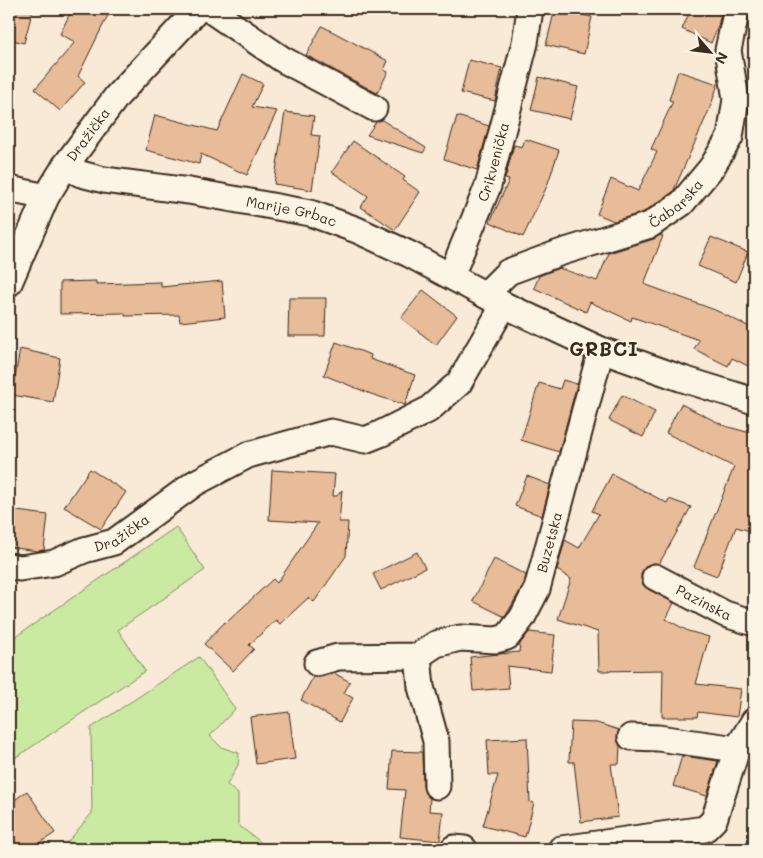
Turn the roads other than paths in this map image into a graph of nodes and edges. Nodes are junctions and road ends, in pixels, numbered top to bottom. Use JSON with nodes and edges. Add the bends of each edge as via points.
{"nodes":[{"id":1,"x":198,"y":9,"type":"edge"},
{"id":2,"x":209,"y":9,"type":"edge"},
{"id":3,"x":530,"y":9,"type":"edge"},
{"id":4,"x":737,"y":9,"type":"edge"},
{"id":5,"x":374,"y":108,"type":"dead end"},
{"id":6,"x":65,"y":166,"type":"junction"},
{"id":7,"x":9,"y":189,"type":"edge"},
{"id":8,"x":46,"y":197,"type":"junction"},
{"id":9,"x":451,"y":276,"type":"junction"},
{"id":10,"x":9,"y":283,"type":"edge"},
{"id":11,"x":494,"y":300,"type":"junction"},
{"id":12,"x":601,"y":350,"type":"junction"},
{"id":13,"x":754,"y":400,"type":"edge"},
{"id":14,"x":9,"y":566,"type":"edge"},
{"id":15,"x":655,"y":577,"type":"dead end"},
{"id":16,"x":754,"y":623,"type":"edge"},
{"id":17,"x":418,"y":656,"type":"junction"},
{"id":18,"x":328,"y":660,"type":"dead end"},
{"id":19,"x":754,"y":720,"type":"edge"},
{"id":20,"x":631,"y":737,"type":"dead end"},
{"id":21,"x":737,"y":749,"type":"junction"},
{"id":22,"x":437,"y":786,"type":"dead end"},
{"id":23,"x":592,"y":847,"type":"edge"},
{"id":24,"x":561,"y":849,"type":"edge"}],
"edges":[{"from":1,"to":6,"type":"street","name":"Dražička","via":[[117,96]]},
{"from":2,"to":5,"type":"street","via":[[282,59]]},
{"from":3,"to":9,"type":"street","name":"Crikvenička","via":[[525,44],[488,186]]},
{"from":4,"to":11,"type":"street","name":"Čabarska","via":[[728,50],[736,98],[730,137],[712,167],[682,203],[650,225],[508,272]]},
{"from":6,"to":8,"type":"street","name":"Dražička"},
{"from":6,"to":9,"type":"street","name":"Marije Grbac","via":[[104,180],[189,191],[310,213],[357,230]]},
{"from":7,"to":8,"type":"street"},
{"from":8,"to":10,"type":"street","name":"Dražička"},
{"from":9,"to":11,"type":"street","name":"Marije Grbac"},
{"from":11,"to":12,"type":"street","name":"Marije Grbac"},
{"from":11,"to":14,"type":"street","name":"Dražička","via":[[459,383],[428,410],[365,440],[331,432],[248,455],[195,483],[114,542],[54,563],[20,568]]},
{"from":12,"to":13,"type":"street","name":"Marije Grbac","via":[[683,380]]},
{"from":12,"to":17,"type":"street","name":"Buzetska","via":[[537,588],[522,618],[507,637],[496,640],[460,638],[436,644]]},
{"from":15,"to":16,"type":"street","name":"Pazinska","via":[[726,614]]},
{"from":17,"to":18,"type":"street"},
{"from":17,"to":22,"type":"street","via":[[421,687],[436,742]]},
{"from":19,"to":21,"type":"street"},
{"from":20,"to":21,"type":"street"},
{"from":21,"to":23,"type":"street","via":[[714,820],[705,830]]},
{"from":23,"to":24,"type":"street"}]}
